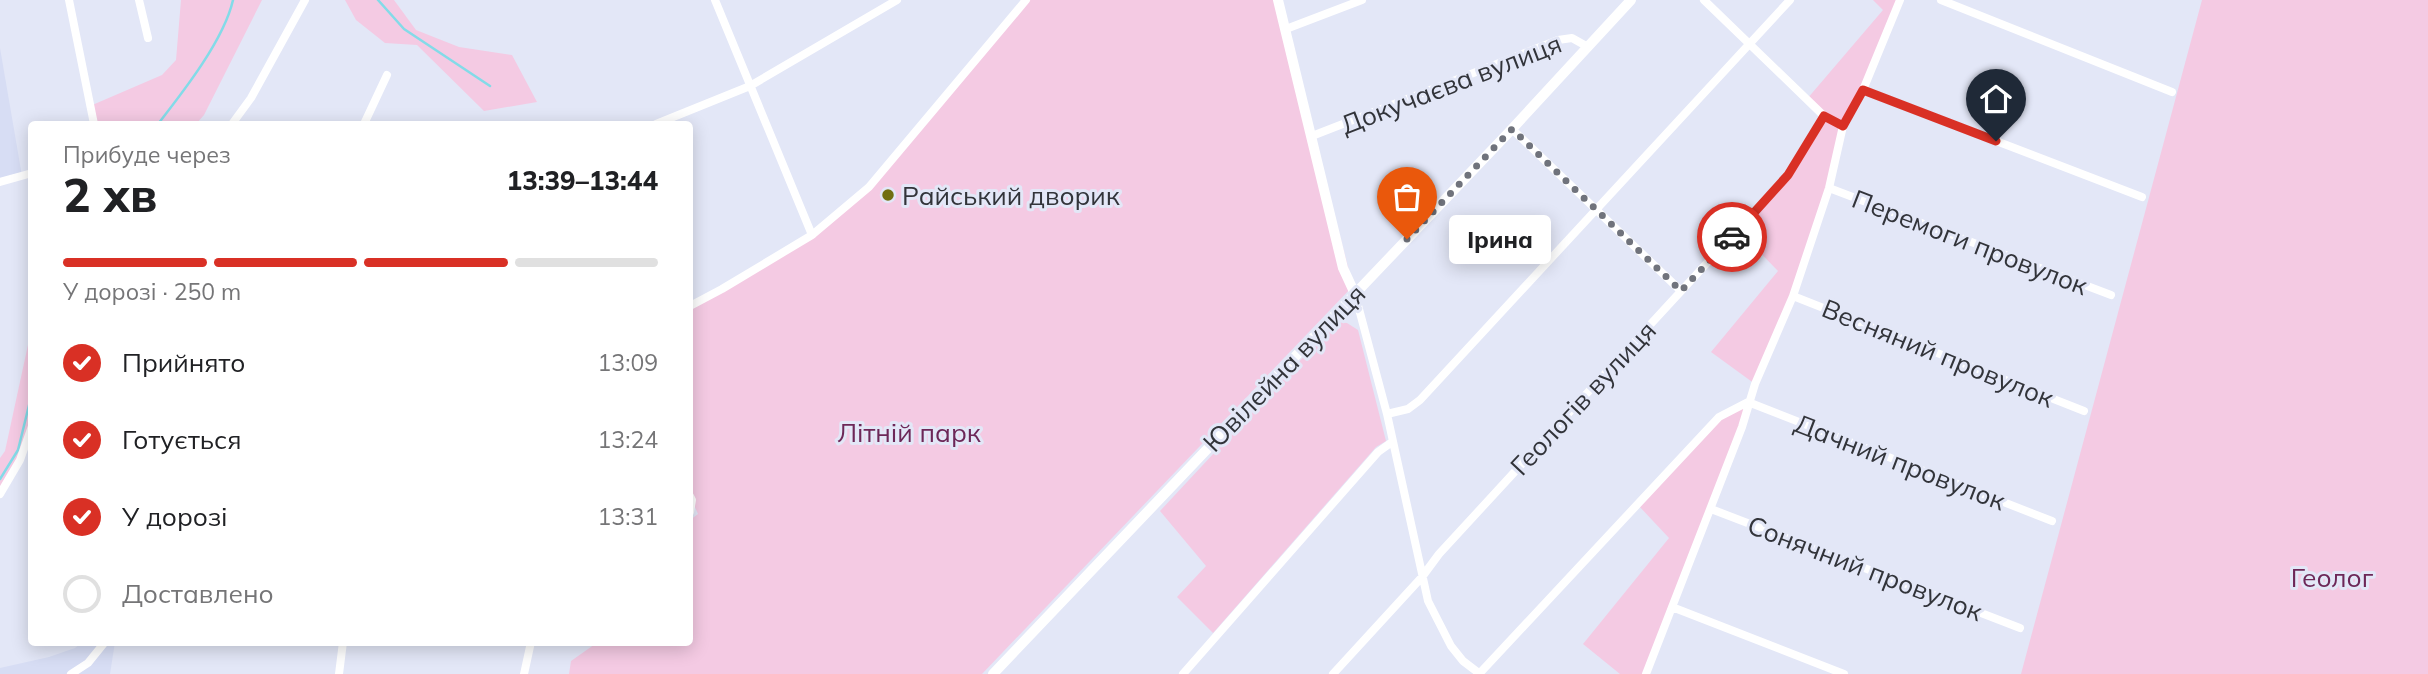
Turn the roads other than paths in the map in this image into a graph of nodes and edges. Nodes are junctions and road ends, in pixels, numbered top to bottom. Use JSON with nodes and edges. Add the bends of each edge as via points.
{"nodes":[{"id":1,"x":69,"y":0,"type":"edge"},
{"id":2,"x":139,"y":0,"type":"edge"},
{"id":3,"x":305,"y":0,"type":"edge"},
{"id":4,"x":715,"y":0,"type":"edge"},
{"id":5,"x":897,"y":0,"type":"edge"},
{"id":6,"x":1026,"y":0,"type":"edge"},
{"id":7,"x":1278,"y":0,"type":"edge"},
{"id":8,"x":1362,"y":0,"type":"edge"},
{"id":9,"x":1631,"y":0,"type":"edge"},
{"id":10,"x":1704,"y":0,"type":"edge"},
{"id":11,"x":1790,"y":0,"type":"edge"},
{"id":12,"x":1900,"y":0,"type":"edge"},
{"id":13,"x":1941,"y":0,"type":"edge"},
{"id":14,"x":1286,"y":29,"type":"junction"},
{"id":15,"x":148,"y":38,"type":"dead end"},
{"id":16,"x":1750,"y":44,"type":"junction"},
{"id":17,"x":1588,"y":47,"type":"junction"},
{"id":18,"x":387,"y":75,"type":"dead end"},
{"id":19,"x":750,"y":86,"type":"junction"},
{"id":20,"x":1863,"y":90,"type":"junction"},
{"id":21,"x":2172,"y":92,"type":"dead end"},
{"id":22,"x":1824,"y":116,"type":"junction"},
{"id":23,"x":92,"y":121,"type":"edge"},
{"id":24,"x":234,"y":121,"type":"edge"},
{"id":25,"x":365,"y":121,"type":"edge"},
{"id":26,"x":663,"y":121,"type":"edge"},
{"id":27,"x":1843,"y":126,"type":"junction"},
{"id":28,"x":1512,"y":129,"type":"junction"},
{"id":29,"x":1312,"y":136,"type":"junction"},
{"id":30,"x":28,"y":174,"type":"edge"},
{"id":31,"x":0,"y":182,"type":"edge"},
{"id":32,"x":1829,"y":188,"type":"junction"},
{"id":33,"x":2142,"y":197,"type":"dead end"},
{"id":34,"x":1594,"y":210,"type":"junction"},
{"id":35,"x":812,"y":235,"type":"junction"},
{"id":36,"x":1681,"y":291,"type":"junction"},
{"id":37,"x":1355,"y":294,"type":"junction"},
{"id":38,"x":2111,"y":295,"type":"dead end"},
{"id":39,"x":1793,"y":296,"type":"junction"},
{"id":40,"x":693,"y":304,"type":"edge"},
{"id":41,"x":1748,"y":402,"type":"junction"},
{"id":42,"x":2084,"y":411,"type":"dead end"},
{"id":43,"x":1387,"y":414,"type":"junction"},
{"id":44,"x":28,"y":437,"type":"edge"},
{"id":45,"x":1392,"y":442,"type":"junction"},
{"id":46,"x":0,"y":494,"type":"edge"},
{"id":47,"x":1711,"y":509,"type":"junction"},
{"id":48,"x":2052,"y":521,"type":"dead end"},
{"id":49,"x":1422,"y":577,"type":"junction"},
{"id":50,"x":1672,"y":607,"type":"junction"},
{"id":51,"x":2020,"y":628,"type":"dead end"},
{"id":52,"x":102,"y":646,"type":"edge"},
{"id":53,"x":343,"y":646,"type":"edge"},
{"id":54,"x":530,"y":646,"type":"edge"},
{"id":55,"x":71,"y":674,"type":"edge"},
{"id":56,"x":340,"y":674,"type":"edge"},
{"id":57,"x":524,"y":674,"type":"edge"},
{"id":58,"x":993,"y":674,"type":"edge"},
{"id":59,"x":1183,"y":674,"type":"edge"},
{"id":60,"x":1333,"y":674,"type":"edge"},
{"id":61,"x":1480,"y":674,"type":"edge"},
{"id":62,"x":1646,"y":674,"type":"edge"},
{"id":63,"x":1844,"y":674,"type":"edge"}],
"edges":[{"from":1,"to":23,"type":"street"},
{"from":2,"to":15,"type":"street"},
{"from":3,"to":24,"type":"street"},
{"from":4,"to":19,"type":"street"},
{"from":5,"to":19,"type":"street"},
{"from":6,"to":35,"type":"street","via":[[869,187]]},
{"from":7,"to":14,"type":"street"},
{"from":8,"to":14,"type":"street"},
{"from":9,"to":17,"type":"street","name":"Ювілейна вулиця"},
{"from":10,"to":16,"type":"street"},
{"from":11,"to":16,"type":"street"},
{"from":12,"to":20,"type":"street"},
{"from":13,"to":21,"type":"street"},
{"from":14,"to":29,"type":"street"},
{"from":16,"to":22,"type":"street"},
{"from":16,"to":34,"type":"street"},
{"from":17,"to":28,"type":"street","name":"Ювілейна вулиця"},
{"from":17,"to":29,"type":"street","name":"Докучаєва вулиця","via":[[1572,38],[1558,40]]},
{"from":18,"to":25,"type":"street"},
{"from":19,"to":26,"type":"street"},
{"from":19,"to":35,"type":"street"},
{"from":20,"to":27,"type":"street"},
{"from":20,"to":33,"type":"street"},
{"from":22,"to":27,"type":"street"},
{"from":22,"to":36,"type":"street","name":"Геологів вулиця","via":[[1788,175]]},
{"from":27,"to":32,"type":"street"},
{"from":28,"to":34,"type":"street"},
{"from":28,"to":37,"type":"street","name":"Ювілейна вулиця"},
{"from":29,"to":37,"type":"street","via":[[1343,268]]},
{"from":30,"to":31,"type":"street"},
{"from":32,"to":38,"type":"street","name":"Перемоги провулок"},
{"from":32,"to":39,"type":"street"},
{"from":34,"to":36,"type":"street"},
{"from":34,"to":43,"type":"street","via":[[1420,400],[1408,409]]},
{"from":35,"to":40,"type":"street"},
{"from":36,"to":49,"type":"street","name":"Геологів вулиця"},
{"from":37,"to":43,"type":"street"},
{"from":37,"to":58,"type":"street","name":"Ювілейна вулиця"},
{"from":39,"to":41,"type":"street"},
{"from":39,"to":42,"type":"street","name":"Весняний провулок"},
{"from":41,"to":47,"type":"street"},
{"from":41,"to":48,"type":"street","name":"Дачний провулок"},
{"from":41,"to":61,"type":"street","via":[[1720,417]]},
{"from":43,"to":45,"type":"street"},
{"from":44,"to":46,"type":"street"},
{"from":45,"to":49,"type":"street"},
{"from":45,"to":59,"type":"street","via":[[1378,452]]},
{"from":47,"to":50,"type":"street"},
{"from":47,"to":51,"type":"street","name":"Сонячний провулок"},
{"from":49,"to":60,"type":"street","name":"Геологів вулиця"},
{"from":49,"to":61,"type":"street","via":[[1441,631],[1463,661]]},
{"from":50,"to":62,"type":"street"},
{"from":50,"to":63,"type":"street"},
{"from":52,"to":55,"type":"street"},
{"from":53,"to":56,"type":"street"},
{"from":54,"to":57,"type":"street"}]}
